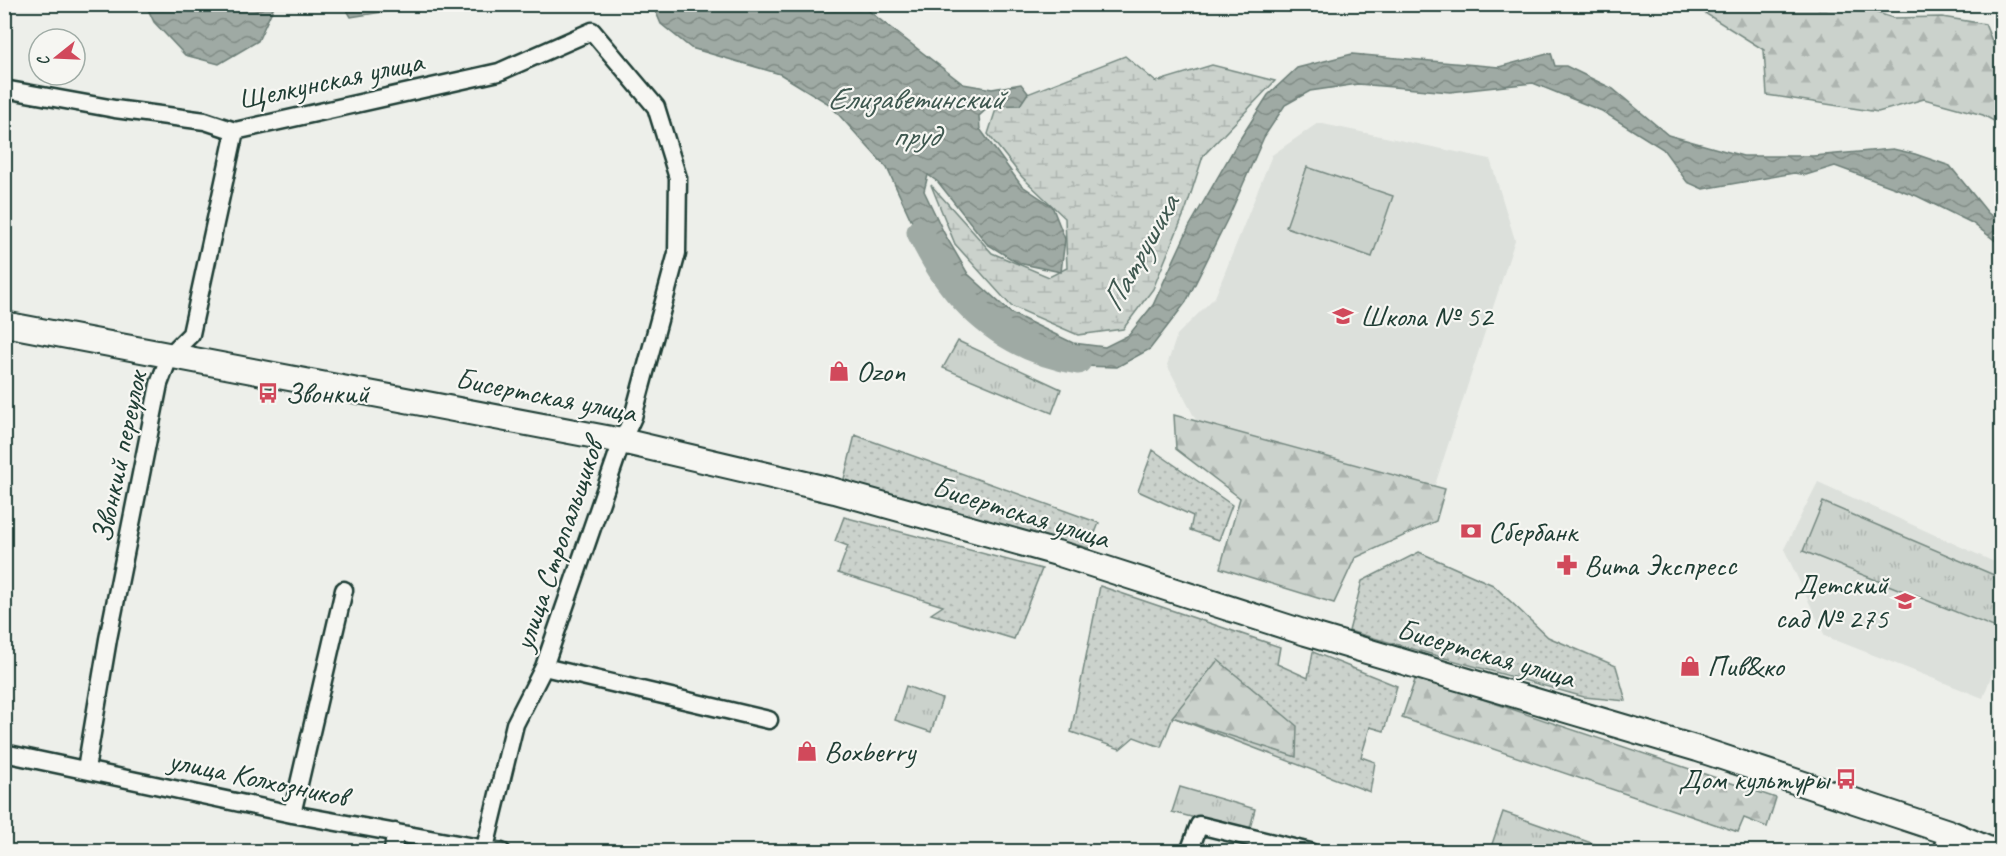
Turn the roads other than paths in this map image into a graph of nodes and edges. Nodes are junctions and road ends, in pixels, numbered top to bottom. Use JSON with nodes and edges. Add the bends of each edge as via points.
{"nodes":[{"id":1,"x":592,"y":32,"type":"joint"},
{"id":2,"x":4,"y":89,"type":"edge"},
{"id":3,"x":235,"y":131,"type":"junction"},
{"id":4,"x":4,"y":324,"type":"edge"},
{"id":5,"x":170,"y":355,"type":"junction"},
{"id":6,"x":622,"y":441,"type":"junction"},
{"id":7,"x":344,"y":590,"type":"dead end"},
{"id":8,"x":544,"y":667,"type":"junction"},
{"id":9,"x":769,"y":720,"type":"dead end"},
{"id":10,"x":4,"y":753,"type":"edge"},
{"id":11,"x":86,"y":769,"type":"junction"},
{"id":12,"x":292,"y":814,"type":"junction"},
{"id":13,"x":395,"y":832,"type":"junction"},
{"id":14,"x":1945,"y":842,"type":"edge"},
{"id":15,"x":493,"y":850,"type":"edge"},
{"id":16,"x":393,"y":852,"type":"edge"},
{"id":17,"x":1189,"y":852,"type":"edge"},
{"id":18,"x":1310,"y":852,"type":"edge"},
{"id":19,"x":1995,"y":852,"type":"edge"}],
"edges":[{"from":1,"to":3,"type":"street","name":"Щелкунская улица","via":[[499,72]]},
{"from":1,"to":6,"type":"street","name":"улица Стропальщиков","via":[[656,107],[678,178],[677,253],[633,417]]},
{"from":2,"to":3,"type":"street","name":"Щелкунская улица","via":[[115,110],[205,121]]},
{"from":3,"to":5,"type":"street","name":"Звонкий переулок","via":[[191,334]]},
{"from":4,"to":5,"type":"main road","name":"Бисертская улица"},
{"from":5,"to":6,"type":"main road","name":"Бисертская улица"},
{"from":5,"to":11,"type":"street","name":"Звонкий переулок","via":[[159,384]]},
{"from":6,"to":8,"type":"street","name":"улица Стропальщиков"},
{"from":6,"to":14,"type":"main road","name":"Бисертская улица","via":[[835,491],[1057,552],[1306,633],[1698,749]]},
{"from":7,"to":12,"type":"street"},
{"from":8,"to":9,"type":"street"},
{"from":8,"to":15,"type":"street","name":"улица Стропальщиков","via":[[514,724]]},
{"from":10,"to":11,"type":"street","name":"улица Колхозников"},
{"from":11,"to":12,"type":"street","name":"улица Колхозников"},
{"from":12,"to":13,"type":"street","name":"улица Колхозников"},
{"from":13,"to":15,"type":"street","name":"улица Колхозников"},
{"from":13,"to":16,"type":"street"},
{"from":14,"to":19,"type":"main road","name":"Бисертская улица"},
{"from":17,"to":18,"type":"street","via":[[1198,825]]}]}
